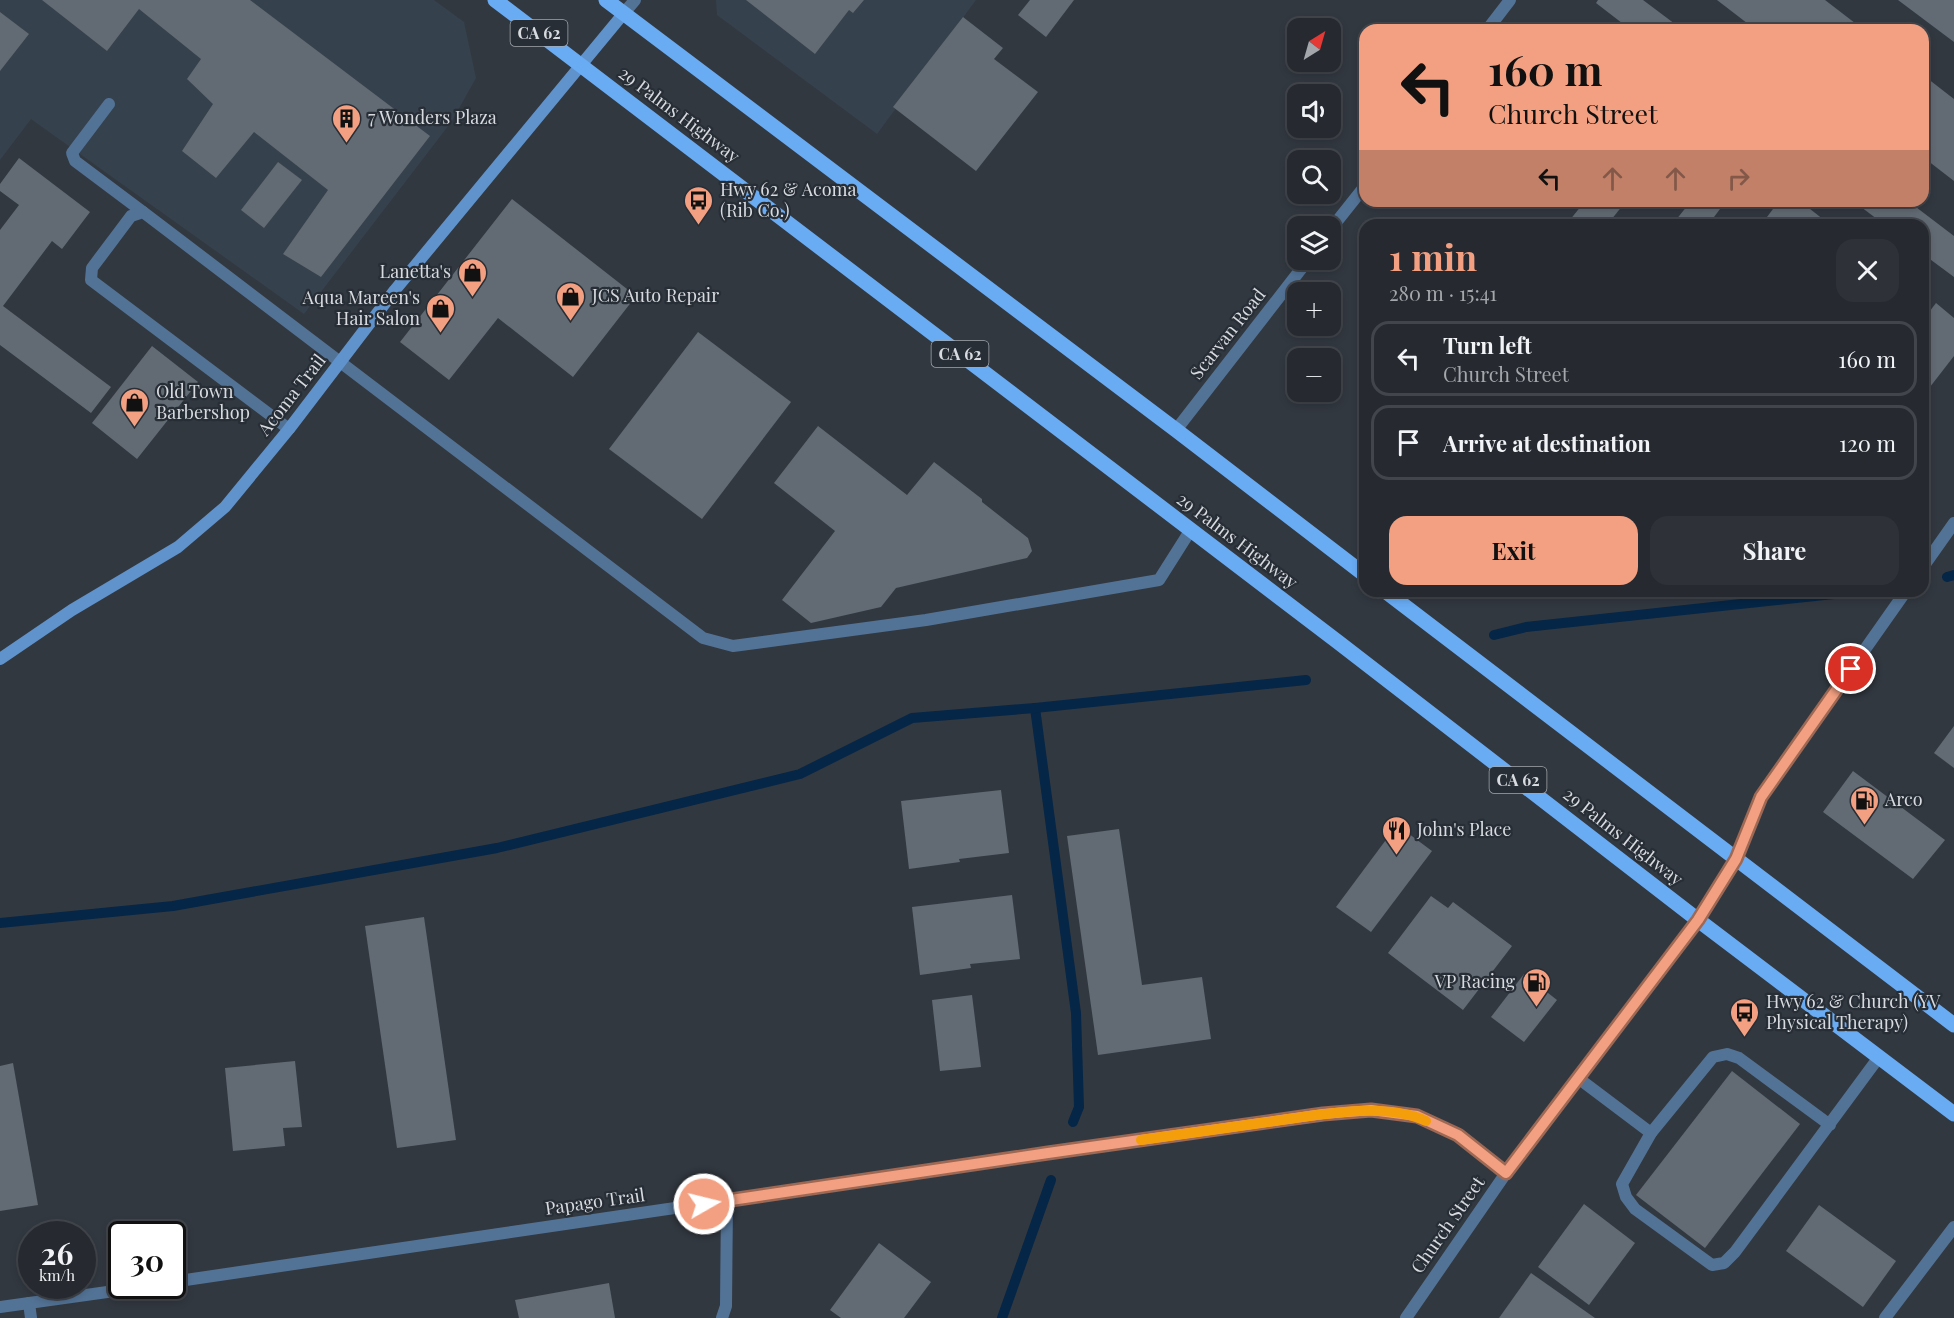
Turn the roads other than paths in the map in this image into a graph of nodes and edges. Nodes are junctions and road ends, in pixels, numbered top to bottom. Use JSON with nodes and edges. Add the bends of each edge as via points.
{"nodes":[{"id":1,"x":495,"y":0,"type":"edge"},
{"id":2,"x":606,"y":0,"type":"edge"},
{"id":3,"x":635,"y":0,"type":"edge"},
{"id":4,"x":1510,"y":0,"type":"edge"},
{"id":5,"x":624,"y":14,"type":"junction"},
{"id":6,"x":1491,"y":24,"type":"edge"},
{"id":7,"x":582,"y":66,"type":"junction"},
{"id":8,"x":109,"y":104,"type":"dead end"},
{"id":9,"x":1359,"y":194,"type":"edge"},
{"id":10,"x":143,"y":212,"type":"junction"},
{"id":11,"x":1341,"y":217,"type":"edge"},
{"id":12,"x":1300,"y":270,"type":"edge"},
{"id":13,"x":340,"y":362,"type":"junction"},
{"id":14,"x":289,"y":429,"type":"junction"},
{"id":15,"x":1176,"y":430,"type":"junction"},
{"id":16,"x":1954,"y":523,"type":"edge"},
{"id":17,"x":1190,"y":531,"type":"junction"},
{"id":18,"x":1929,"y":558,"type":"edge"},
{"id":19,"x":1359,"y":570,"type":"edge"},
{"id":20,"x":1393,"y":597,"type":"edge"},
{"id":21,"x":1902,"y":597,"type":"edge"},
{"id":22,"x":0,"y":659,"type":"edge"},
{"id":23,"x":1736,"y":859,"type":"junction"},
{"id":24,"x":1698,"y":920,"type":"junction"},
{"id":25,"x":1954,"y":1025,"type":"edge"},
{"id":26,"x":1879,"y":1057,"type":"junction"},
{"id":27,"x":1578,"y":1078,"type":"junction"},
{"id":28,"x":1954,"y":1114,"type":"edge"},
{"id":29,"x":1830,"y":1125,"type":"junction"},
{"id":30,"x":1651,"y":1132,"type":"junction"},
{"id":31,"x":1506,"y":1173,"type":"junction"},
{"id":32,"x":726,"y":1201,"type":"junction"},
{"id":33,"x":1954,"y":1227,"type":"edge"},
{"id":34,"x":186,"y":1280,"type":"edge"},
{"id":35,"x":108,"y":1292,"type":"edge"},
{"id":36,"x":29,"y":1303,"type":"junction"},
{"id":37,"x":0,"y":1307,"type":"edge"},
{"id":38,"x":31,"y":1318,"type":"edge"},
{"id":39,"x":722,"y":1318,"type":"edge"},
{"id":40,"x":1406,"y":1318,"type":"edge"},
{"id":41,"x":1885,"y":1318,"type":"edge"}],
"edges":[{"from":1,"to":7,"type":"main road","name":"29 Palms Highway","number":"CA 62"},
{"from":2,"to":5,"type":"main road"},
{"from":3,"to":5,"type":"street"},
{"from":4,"to":6,"type":"street"},
{"from":5,"to":7,"type":"street","name":"Acoma Trail"},
{"from":5,"to":15,"type":"main road"},
{"from":7,"to":13,"type":"street","name":"Acoma Trail"},
{"from":7,"to":17,"type":"main road","name":"29 Palms Highway","number":"CA 62"},
{"from":8,"to":10,"type":"street","via":[[72,153],[75,161]]},
{"from":9,"to":11,"type":"street"},
{"from":10,"to":13,"type":"street"},
{"from":10,"to":14,"type":"street","via":[[131,216],[92,268],[91,280]]},
{"from":12,"to":15,"type":"street","name":"Scarvan Road"},
{"from":13,"to":14,"type":"street","name":"Acoma Trail"},
{"from":13,"to":17,"type":"street","via":[[704,638],[733,646],[926,620],[1159,579]]},
{"from":14,"to":22,"type":"street","name":"Acoma Trail","via":[[225,507],[178,547],[72,610]]},
{"from":15,"to":19,"type":"main road"},
{"from":16,"to":18,"type":"street"},
{"from":17,"to":24,"type":"main road","name":"29 Palms Highway","number":"CA 62"},
{"from":20,"to":23,"type":"main road"},
{"from":21,"to":23,"type":"street","name":"Church Street","via":[[1761,797]]},
{"from":23,"to":24,"type":"street","name":"Church Street"},
{"from":23,"to":25,"type":"main road"},
{"from":24,"to":26,"type":"main road","name":"29 Palms Highway","number":"CA 62"},
{"from":24,"to":27,"type":"street","name":"Church Street"},
{"from":26,"to":28,"type":"main road","name":"29 Palms Highway","number":"CA 62"},
{"from":26,"to":29,"type":"street"},
{"from":27,"to":30,"type":"street"},
{"from":27,"to":31,"type":"street","name":"Church Street"},
{"from":29,"to":30,"type":"street","via":[[1739,1058],[1727,1054],[1713,1057]]},
{"from":29,"to":30,"type":"street","via":[[1735,1252],[1724,1263],[1712,1265],[1635,1209],[1626,1197],[1622,1184]]},
{"from":31,"to":32,"type":"street","name":"Papago Trail","via":[[1458,1135],[1417,1116],[1371,1110],[1072,1149]]},
{"from":31,"to":40,"type":"street","name":"Church Street"},
{"from":32,"to":34,"type":"street","name":"Papago Trail"},
{"from":32,"to":39,"type":"street","via":[[726,1305]]},
{"from":33,"to":41,"type":"street"},
{"from":35,"to":36,"type":"street"},
{"from":36,"to":37,"type":"street"},
{"from":36,"to":38,"type":"street"}]}
